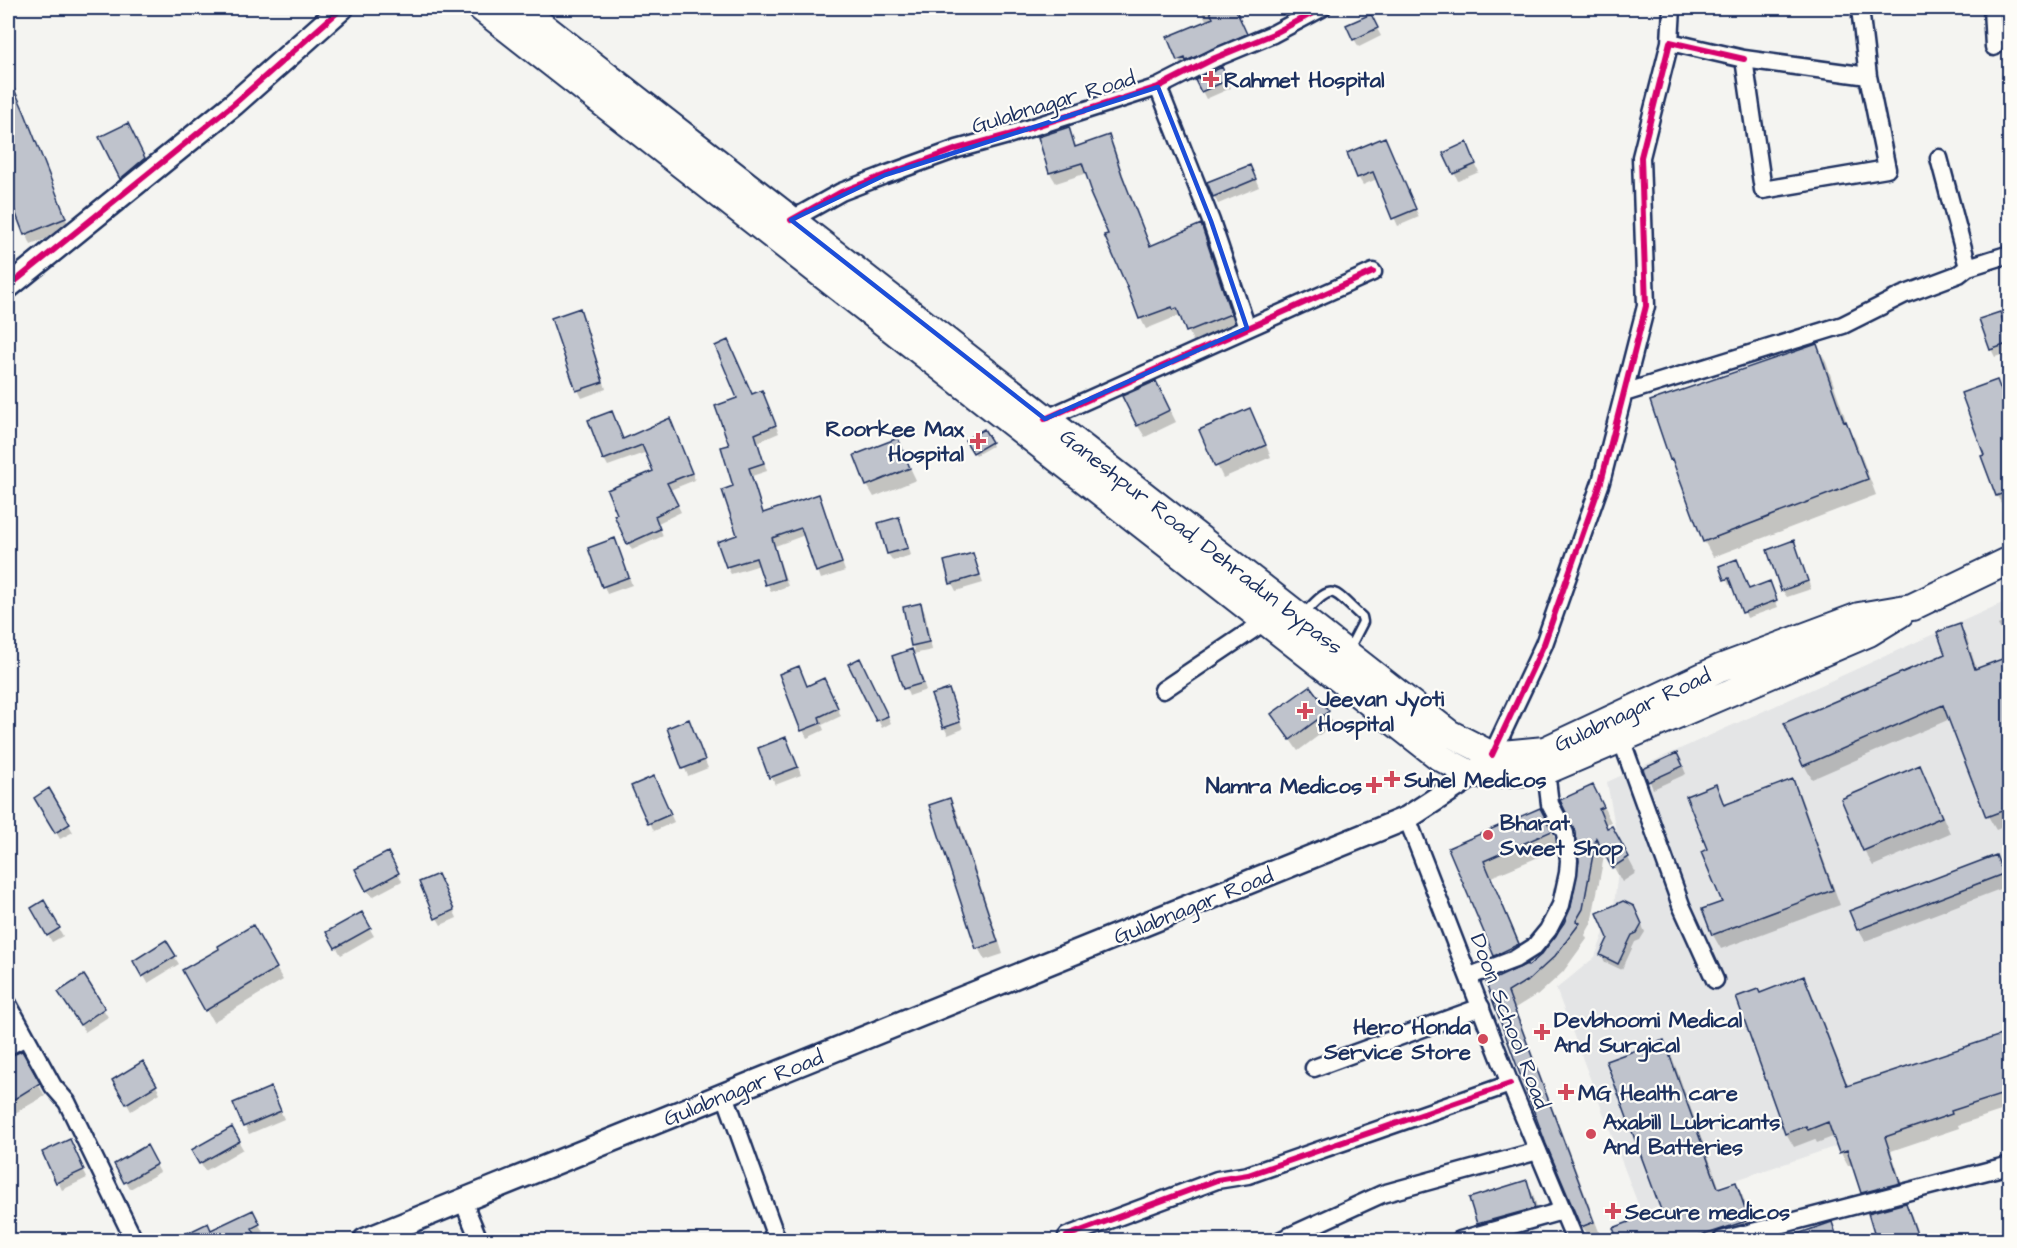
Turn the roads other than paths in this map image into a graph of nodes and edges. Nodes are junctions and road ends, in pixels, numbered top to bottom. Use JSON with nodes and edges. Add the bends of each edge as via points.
{"nodes":[{"id":1,"x":342,"y":8,"type":"edge"},
{"id":2,"x":481,"y":8,"type":"edge"},
{"id":3,"x":520,"y":8,"type":"edge"},
{"id":4,"x":1322,"y":8,"type":"edge"},
{"id":5,"x":1672,"y":8,"type":"edge"},
{"id":6,"x":1860,"y":8,"type":"edge"},
{"id":7,"x":1992,"y":8,"type":"edge"},
{"id":8,"x":1670,"y":42,"type":"junction"},
{"id":9,"x":1994,"y":47,"type":"dead end"},
{"id":10,"x":1744,"y":59,"type":"junction"},
{"id":11,"x":1868,"y":76,"type":"junction"},
{"id":12,"x":1158,"y":87,"type":"junction"},
{"id":13,"x":1939,"y":158,"type":"dead end"},
{"id":14,"x":791,"y":220,"type":"junction"},
{"id":15,"x":2010,"y":254,"type":"edge"},
{"id":16,"x":1968,"y":267,"type":"junction"},
{"id":17,"x":1373,"y":272,"type":"dead end"},
{"id":18,"x":8,"y":287,"type":"edge"},
{"id":19,"x":1247,"y":328,"type":"junction"},
{"id":20,"x":1624,"y":393,"type":"junction"},
{"id":21,"x":1045,"y":419,"type":"junction"},
{"id":22,"x":2010,"y":560,"type":"edge"},
{"id":23,"x":1912,"y":607,"type":"junction"},
{"id":24,"x":1300,"y":617,"type":"junction"},
{"id":25,"x":1264,"y":622,"type":"junction"},
{"id":26,"x":1347,"y":653,"type":"junction"},
{"id":27,"x":1163,"y":690,"type":"dead end"},
{"id":28,"x":1621,"y":739,"type":"junction"},
{"id":29,"x":1492,"y":755,"type":"junction"},
{"id":30,"x":1545,"y":771,"type":"junction"},
{"id":31,"x":1473,"y":775,"type":"junction"},
{"id":32,"x":1407,"y":818,"type":"junction"},
{"id":33,"x":1470,"y":976,"type":"junction"},
{"id":34,"x":1715,"y":980,"type":"dead end"},
{"id":35,"x":8,"y":1004,"type":"edge"},
{"id":36,"x":1481,"y":1007,"type":"junction"},
{"id":37,"x":26,"y":1037,"type":"junction"},
{"id":38,"x":8,"y":1046,"type":"edge"},
{"id":39,"x":1314,"y":1068,"type":"dead end"},
{"id":40,"x":1510,"y":1084,"type":"junction"},
{"id":41,"x":725,"y":1095,"type":"junction"},
{"id":42,"x":1538,"y":1151,"type":"junction"},
{"id":43,"x":2010,"y":1166,"type":"edge"},
{"id":44,"x":463,"y":1201,"type":"junction"},
{"id":45,"x":1562,"y":1211,"type":"junction"},
{"id":46,"x":1067,"y":1236,"type":"dead end"},
{"id":47,"x":134,"y":1240,"type":"edge"},
{"id":48,"x":365,"y":1240,"type":"edge"},
{"id":49,"x":479,"y":1240,"type":"edge"},
{"id":50,"x":777,"y":1240,"type":"edge"},
{"id":51,"x":1281,"y":1240,"type":"edge"},
{"id":52,"x":1460,"y":1240,"type":"edge"},
{"id":53,"x":1575,"y":1240,"type":"edge"},
{"id":54,"x":1722,"y":1240,"type":"edge"}],
"edges":[{"from":1,"to":18,"type":"main road","via":[[234,104]]},
{"from":2,"to":25,"type":"main road"},
{"from":3,"to":14,"type":"main road","name":"Ganeshpur Road, Dehradun bypass"},
{"from":4,"to":12,"type":"street","name":"Gulabnagar Road"},
{"from":5,"to":8,"type":"street"},
{"from":6,"to":11,"type":"street"},
{"from":7,"to":9,"type":"street"},
{"from":8,"to":10,"type":"street"},
{"from":8,"to":20,"type":"street","via":[[1641,157],[1646,306]]},
{"from":10,"to":11,"type":"street"},
{"from":10,"to":11,"type":"street","via":[[1763,190],[1887,169]]},
{"from":12,"to":14,"type":"street","name":"Gulabnagar Road","via":[[885,175],[841,192]]},
{"from":12,"to":19,"type":"street","via":[[1211,221]]},
{"from":13,"to":16,"type":"street"},
{"from":14,"to":21,"type":"main road","name":"Ganeshpur Road, Dehradun bypass"},
{"from":15,"to":16,"type":"street"},
{"from":16,"to":20,"type":"street","via":[[1843,325]]},
{"from":17,"to":19,"type":"street"},
{"from":19,"to":21,"type":"street"},
{"from":20,"to":29,"type":"street","via":[[1601,482],[1544,644]]},
{"from":21,"to":24,"type":"main road","name":"Ganeshpur Road, Dehradun bypass"},
{"from":22,"to":23,"type":"main road","name":"Gulabnagar Road"},
{"from":23,"to":28,"type":"main road","via":[[1869,633]]},
{"from":23,"to":29,"type":"main road","name":"Gulabnagar Road","via":[[1859,615],[1720,668],[1545,750]]},
{"from":24,"to":26,"type":"main road","name":"Ganeshpur Road, Dehradun bypass"},
{"from":24,"to":26,"type":"lane","via":[[1328,592],[1344,600],[1363,622]]},
{"from":25,"to":27,"type":"street"},
{"from":25,"to":31,"type":"main road","via":[[1438,757]]},
{"from":26,"to":29,"type":"main road","name":"Ganeshpur Road, Dehradun bypass","via":[[1449,732]]},
{"from":28,"to":30,"type":"main road"},
{"from":28,"to":34,"type":"street","via":[[1681,905]]},
{"from":29,"to":31,"type":"main road","name":"Gulabnagar Road"},
{"from":30,"to":31,"type":"main road"},
{"from":30,"to":33,"type":"street","via":[[1550,804],[1565,833],[1569,860],[1561,905],[1534,947],[1515,959]]},
{"from":31,"to":32,"type":"main road","name":"Gulabnagar Road"},
{"from":32,"to":33,"type":"street","name":"Doon School Road"},
{"from":32,"to":41,"type":"main road","name":"Gulabnagar Road"},
{"from":33,"to":36,"type":"street","name":"Doon School Road"},
{"from":35,"to":37,"type":"street"},
{"from":36,"to":39,"type":"street"},
{"from":36,"to":40,"type":"street","name":"Doon School Road"},
{"from":37,"to":38,"type":"street"},
{"from":37,"to":47,"type":"street","via":[[53,1086],[67,1102]]},
{"from":40,"to":42,"type":"street","name":"Doon School Road"},
{"from":40,"to":46,"type":"street","via":[[1248,1175],[1217,1180]]},
{"from":41,"to":44,"type":"main road","name":"Gulabnagar Road"},
{"from":41,"to":50,"type":"street"},
{"from":42,"to":45,"type":"street","name":"Doon School Road"},
{"from":42,"to":51,"type":"street","via":[[1382,1194]]},
{"from":43,"to":54,"type":"street"},
{"from":44,"to":48,"type":"main road","name":"Gulabnagar Road"},
{"from":44,"to":49,"type":"street"},
{"from":45,"to":52,"type":"street"},
{"from":45,"to":53,"type":"street","name":"Doon School Road"}]}
